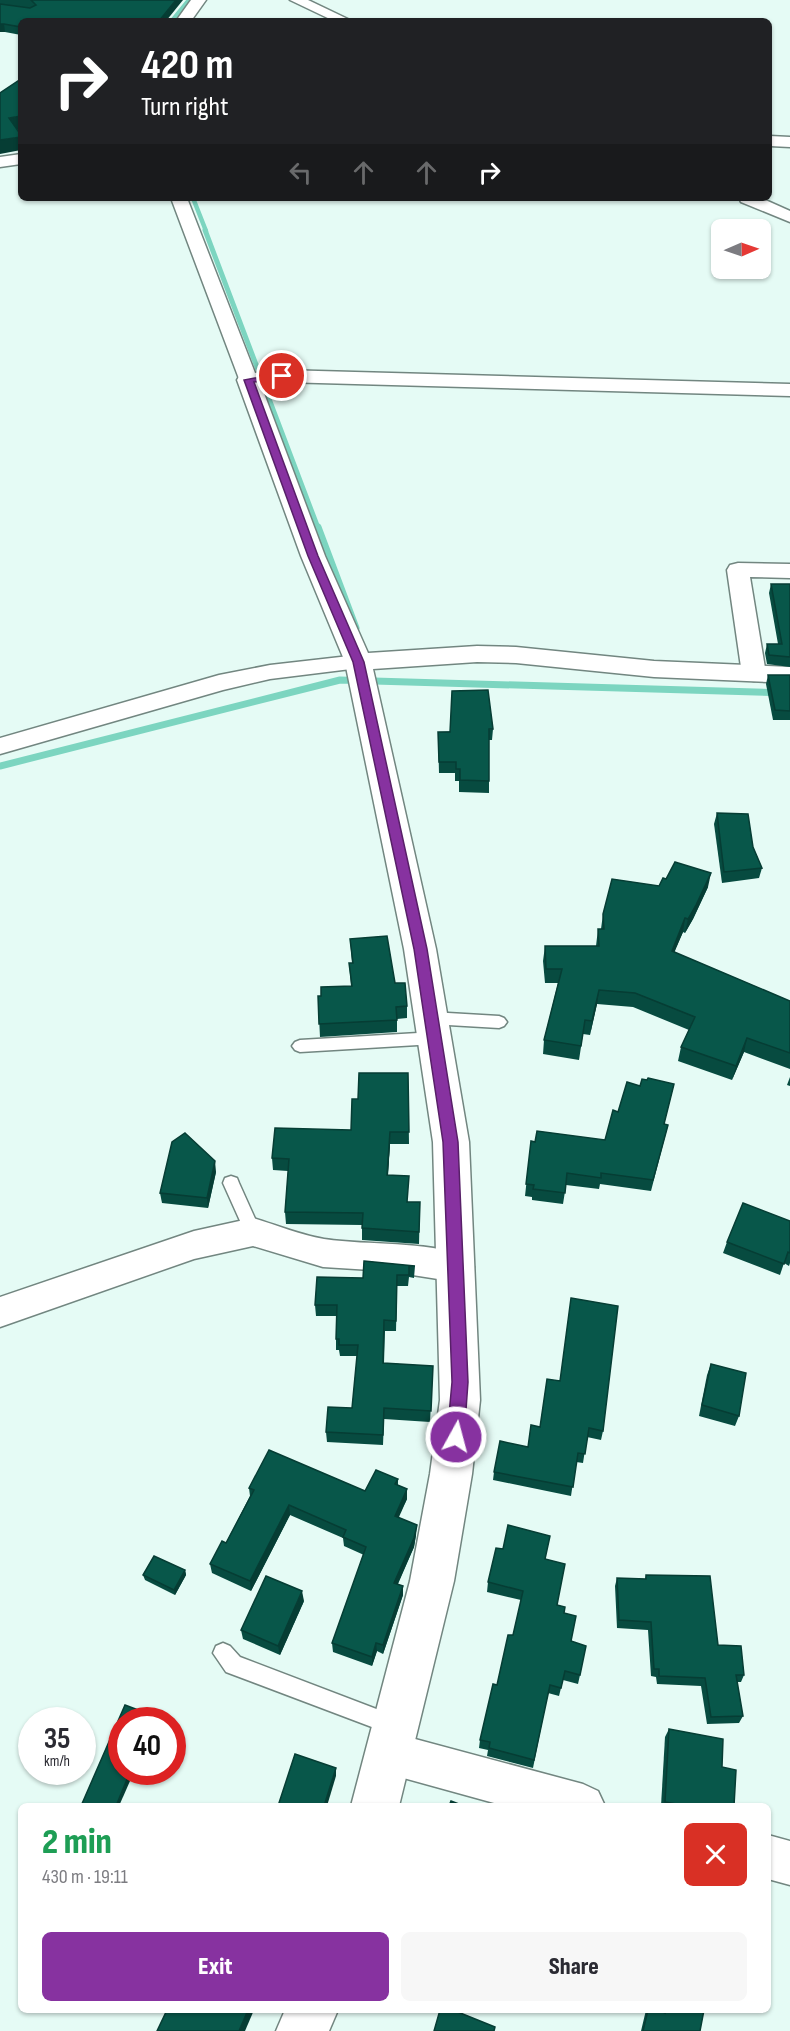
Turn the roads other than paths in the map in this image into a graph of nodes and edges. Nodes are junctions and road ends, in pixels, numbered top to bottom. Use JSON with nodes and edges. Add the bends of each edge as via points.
{"nodes":[{"id":1,"x":200,"y":0,"type":"edge"},
{"id":2,"x":297,"y":0,"type":"edge"},
{"id":3,"x":185,"y":18,"type":"edge"},
{"id":4,"x":338,"y":18,"type":"edge"},
{"id":5,"x":772,"y":141,"type":"edge"},
{"id":6,"x":790,"y":142,"type":"edge"},
{"id":7,"x":18,"y":159,"type":"edge"},
{"id":8,"x":0,"y":162,"type":"edge"},
{"id":9,"x":180,"y":201,"type":"edge"},
{"id":10,"x":754,"y":201,"type":"edge"},
{"id":11,"x":790,"y":217,"type":"edge"},
{"id":12,"x":249,"y":380,"type":"junction"},
{"id":13,"x":790,"y":390,"type":"edge"},
{"id":14,"x":790,"y":571,"type":"edge"},
{"id":15,"x":358,"y":662,"type":"junction"},
{"id":16,"x":754,"y":674,"type":"junction"},
{"id":17,"x":790,"y":675,"type":"edge"},
{"id":18,"x":0,"y":746,"type":"edge"},
{"id":19,"x":499,"y":1022,"type":"dead end"},
{"id":20,"x":433,"y":1028,"type":"junction"},
{"id":21,"x":300,"y":1046,"type":"dead end"},
{"id":22,"x":231,"y":1183,"type":"dead end"},
{"id":23,"x":253,"y":1232,"type":"junction"},
{"id":24,"x":457,"y":1267,"type":"junction"},
{"id":25,"x":0,"y":1312,"type":"edge"},
{"id":26,"x":223,"y":1653,"type":"dead end"},
{"id":27,"x":392,"y":1739,"type":"junction"},
{"id":28,"x":376,"y":1803,"type":"edge"},
{"id":29,"x":574,"y":1803,"type":"edge"},
{"id":30,"x":771,"y":1858,"type":"edge"},
{"id":31,"x":790,"y":1863,"type":"edge"},
{"id":32,"x":311,"y":2013,"type":"edge"},
{"id":33,"x":302,"y":2031,"type":"edge"}],
"edges":[{"from":1,"to":3,"type":"street"},
{"from":2,"to":4,"type":"street"},
{"from":5,"to":6,"type":"street"},
{"from":7,"to":8,"type":"street"},
{"from":9,"to":12,"type":"street"},
{"from":10,"to":11,"type":"street"},
{"from":12,"to":13,"type":"street","via":[[282,376]]},
{"from":12,"to":15,"type":"street","via":[[313,556]]},
{"from":14,"to":16,"type":"street","via":[[738,570]]},
{"from":15,"to":16,"type":"street","via":[[516,655]]},
{"from":15,"to":18,"type":"street","via":[[270,672],[219,683]]},
{"from":15,"to":20,"type":"street","via":[[420,949]]},
{"from":16,"to":17,"type":"street"},
{"from":19,"to":20,"type":"lane"},
{"from":20,"to":21,"type":"lane"},
{"from":20,"to":24,"type":"street","via":[[451,1142]]},
{"from":22,"to":23,"type":"lane"},
{"from":23,"to":24,"type":"street","via":[[323,1253],[387,1256]]},
{"from":23,"to":25,"type":"street","via":[[194,1245]]},
{"from":24,"to":27,"type":"street","via":[[460,1400],[451,1474],[432,1581]]},
{"from":26,"to":27,"type":"lane","via":[[233,1665]]},
{"from":27,"to":28,"type":"street"},
{"from":27,"to":29,"type":"street"},
{"from":30,"to":31,"type":"street"},
{"from":32,"to":33,"type":"street"}]}
